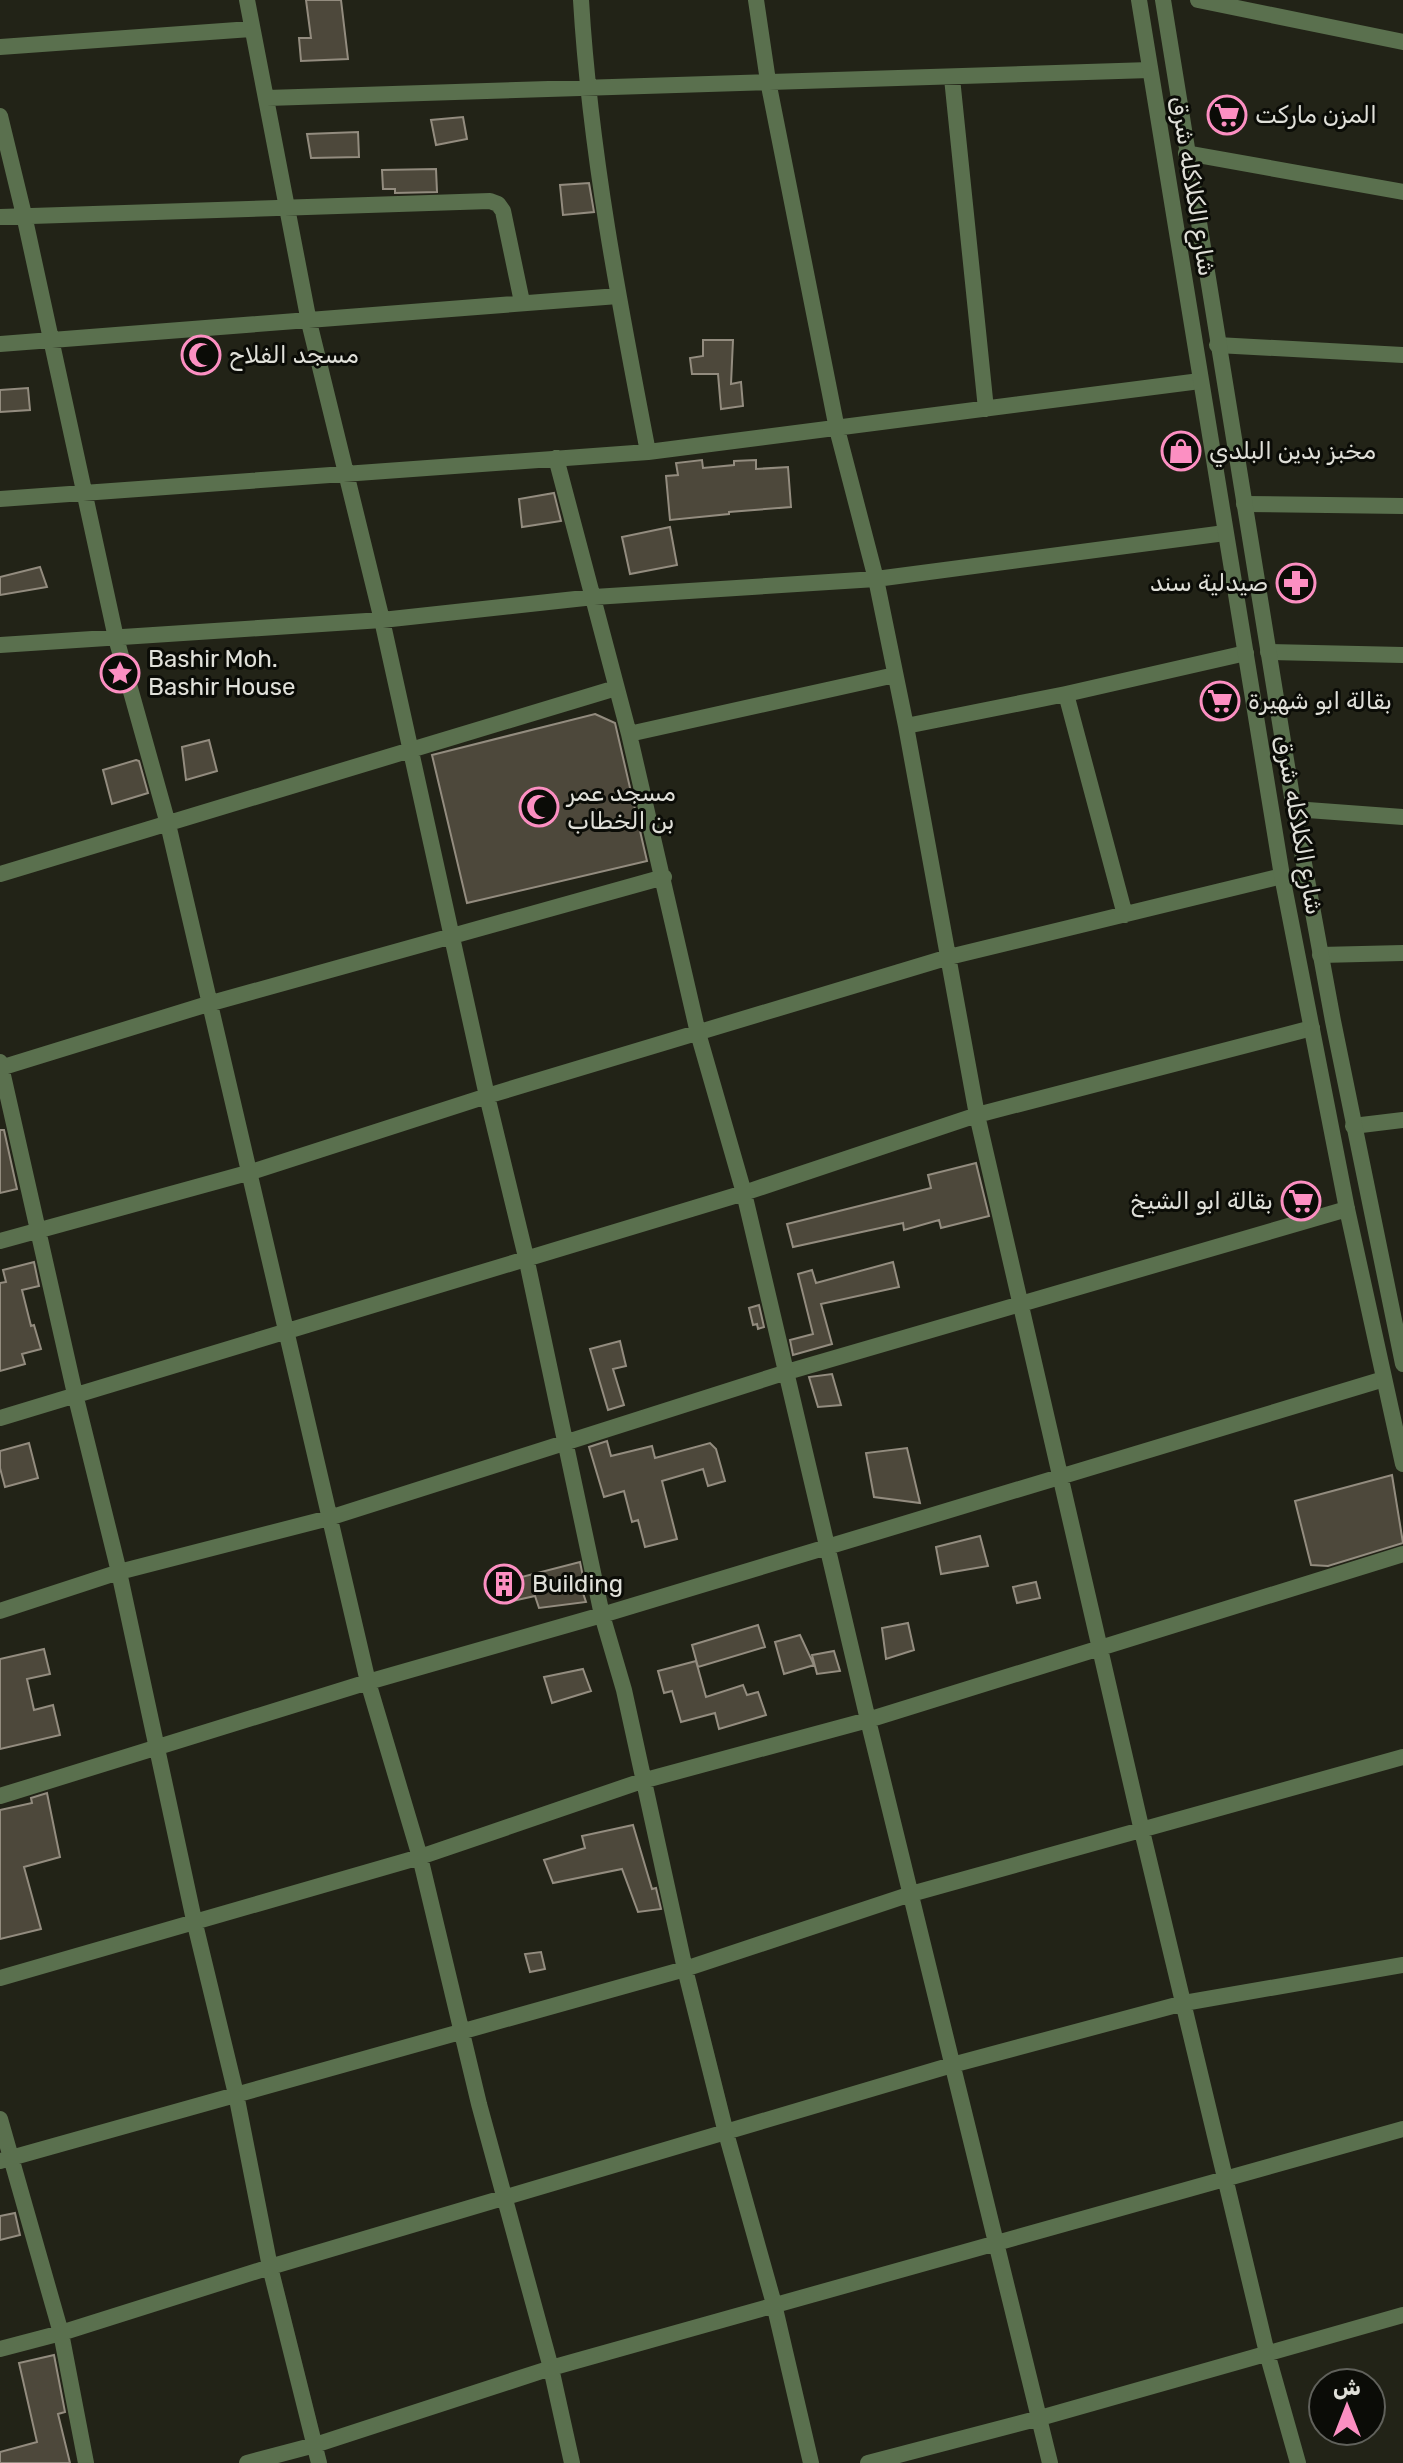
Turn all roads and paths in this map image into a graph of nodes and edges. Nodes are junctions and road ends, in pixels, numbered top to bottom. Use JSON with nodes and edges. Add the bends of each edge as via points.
{"nodes":[{"id":1,"x":247,"y":0,"type":"edge"},
{"id":2,"x":581,"y":0,"type":"edge"},
{"id":3,"x":756,"y":0,"type":"edge"},
{"id":4,"x":1139,"y":0,"type":"edge"},
{"id":5,"x":1163,"y":0,"type":"edge"},
{"id":6,"x":1198,"y":0,"type":"edge"},
{"id":7,"x":251,"y":29,"type":"junction"},
{"id":8,"x":1403,"y":42,"type":"edge"},
{"id":9,"x":0,"y":47,"type":"edge"},
{"id":10,"x":1150,"y":70,"type":"junction"},
{"id":11,"x":952,"y":78,"type":"junction"},
{"id":12,"x":768,"y":81,"type":"junction"},
{"id":13,"x":586,"y":86,"type":"junction"},
{"id":14,"x":267,"y":98,"type":"junction"},
{"id":15,"x":0,"y":116,"type":"edge"},
{"id":16,"x":1186,"y":153,"type":"junction"},
{"id":17,"x":1403,"y":192,"type":"edge"},
{"id":18,"x":288,"y":206,"type":"junction"},
{"id":19,"x":24,"y":215,"type":"junction"},
{"id":20,"x":0,"y":217,"type":"edge"},
{"id":21,"x":618,"y":296,"type":"junction"},
{"id":22,"x":522,"y":302,"type":"junction"},
{"id":23,"x":309,"y":322,"type":"junction"},
{"id":24,"x":49,"y":338,"type":"junction"},
{"id":25,"x":0,"y":344,"type":"edge"},
{"id":26,"x":1217,"y":345,"type":"junction"},
{"id":27,"x":1403,"y":355,"type":"edge"},
{"id":28,"x":1200,"y":381,"type":"junction"},
{"id":29,"x":986,"y":409,"type":"junction"},
{"id":30,"x":837,"y":429,"type":"junction"},
{"id":31,"x":648,"y":452,"type":"junction"},
{"id":32,"x":556,"y":458,"type":"junction"},
{"id":33,"x":347,"y":474,"type":"junction"},
{"id":34,"x":82,"y":491,"type":"junction"},
{"id":35,"x":0,"y":499,"type":"edge"},
{"id":36,"x":1244,"y":504,"type":"junction"},
{"id":37,"x":1403,"y":506,"type":"edge"},
{"id":38,"x":1225,"y":533,"type":"junction"},
{"id":39,"x":876,"y":579,"type":"junction"},
{"id":40,"x":594,"y":597,"type":"junction"},
{"id":41,"x":382,"y":620,"type":"junction"},
{"id":42,"x":116,"y":638,"type":"junction"},
{"id":43,"x":0,"y":645,"type":"edge"},
{"id":44,"x":1268,"y":652,"type":"junction"},
{"id":45,"x":1246,"y":653,"type":"junction"},
{"id":46,"x":1403,"y":655,"type":"edge"},
{"id":47,"x":895,"y":675,"type":"junction"},
{"id":48,"x":616,"y":688,"type":"junction"},
{"id":49,"x":1066,"y":694,"type":"junction"},
{"id":50,"x":906,"y":726,"type":"junction"},
{"id":51,"x":629,"y":734,"type":"junction"},
{"id":52,"x":410,"y":752,"type":"junction"},
{"id":53,"x":1294,"y":809,"type":"junction"},
{"id":54,"x":1403,"y":817,"type":"edge"},
{"id":55,"x":168,"y":824,"type":"junction"},
{"id":56,"x":0,"y":874,"type":"edge"},
{"id":57,"x":1282,"y":876,"type":"junction"},
{"id":58,"x":664,"y":877,"type":"junction"},
{"id":59,"x":1125,"y":915,"type":"junction"},
{"id":60,"x":452,"y":936,"type":"junction"},
{"id":61,"x":1403,"y":953,"type":"edge"},
{"id":62,"x":1320,"y":955,"type":"junction"},
{"id":63,"x":949,"y":957,"type":"junction"},
{"id":64,"x":208,"y":1004,"type":"junction"},
{"id":65,"x":1312,"y":1028,"type":"junction"},
{"id":66,"x":698,"y":1033,"type":"junction"},
{"id":67,"x":0,"y":1066,"type":"edge"},
{"id":68,"x":487,"y":1096,"type":"junction"},
{"id":69,"x":977,"y":1115,"type":"junction"},
{"id":70,"x":1403,"y":1120,"type":"edge"},
{"id":71,"x":1353,"y":1126,"type":"junction"},
{"id":72,"x":251,"y":1172,"type":"junction"},
{"id":73,"x":744,"y":1193,"type":"junction"},
{"id":74,"x":1347,"y":1209,"type":"junction"},
{"id":75,"x":38,"y":1229,"type":"junction"},
{"id":76,"x":0,"y":1241,"type":"edge"},
{"id":77,"x":526,"y":1257,"type":"junction"},
{"id":78,"x":1020,"y":1304,"type":"junction"},
{"id":79,"x":1397,"y":1307,"type":"edge"},
{"id":80,"x":285,"y":1333,"type":"junction"},
{"id":81,"x":1403,"y":1364,"type":"edge"},
{"id":82,"x":787,"y":1372,"type":"junction"},
{"id":83,"x":1384,"y":1379,"type":"junction"},
{"id":84,"x":75,"y":1394,"type":"junction"},
{"id":85,"x":0,"y":1418,"type":"edge"},
{"id":86,"x":565,"y":1442,"type":"junction"},
{"id":87,"x":1403,"y":1464,"type":"edge"},
{"id":88,"x":1061,"y":1474,"type":"junction"},
{"id":89,"x":329,"y":1518,"type":"junction"},
{"id":90,"x":828,"y":1546,"type":"junction"},
{"id":91,"x":1403,"y":1554,"type":"edge"},
{"id":92,"x":119,"y":1572,"type":"junction"},
{"id":93,"x":0,"y":1611,"type":"edge"},
{"id":94,"x":602,"y":1615,"type":"junction"},
{"id":95,"x":1099,"y":1647,"type":"junction"},
{"id":96,"x":368,"y":1682,"type":"junction"},
{"id":97,"x":868,"y":1720,"type":"junction"},
{"id":98,"x":156,"y":1746,"type":"junction"},
{"id":99,"x":1403,"y":1757,"type":"edge"},
{"id":100,"x":642,"y":1781,"type":"junction"},
{"id":101,"x":0,"y":1796,"type":"edge"},
{"id":102,"x":1142,"y":1831,"type":"junction"},
{"id":103,"x":420,"y":1857,"type":"junction"},
{"id":104,"x":911,"y":1894,"type":"junction"},
{"id":105,"x":194,"y":1920,"type":"junction"},
{"id":106,"x":1403,"y":1965,"type":"edge"},
{"id":107,"x":685,"y":1969,"type":"junction"},
{"id":108,"x":0,"y":1978,"type":"edge"},
{"id":109,"x":1184,"y":2003,"type":"junction"},
{"id":110,"x":460,"y":2030,"type":"junction"},
{"id":111,"x":952,"y":2065,"type":"junction"},
{"id":112,"x":236,"y":2094,"type":"junction"},
{"id":113,"x":0,"y":2119,"type":"edge"},
{"id":114,"x":1403,"y":2129,"type":"edge"},
{"id":115,"x":726,"y":2133,"type":"junction"},
{"id":116,"x":6,"y":2160,"type":"edge"},
{"id":117,"x":1225,"y":2179,"type":"junction"},
{"id":118,"x":505,"y":2197,"type":"junction"},
{"id":119,"x":996,"y":2245,"type":"junction"},
{"id":120,"x":270,"y":2267,"type":"junction"},
{"id":121,"x":774,"y":2304,"type":"junction"},
{"id":122,"x":1403,"y":2315,"type":"edge"},
{"id":123,"x":61,"y":2333,"type":"junction"},
{"id":124,"x":0,"y":2349,"type":"edge"},
{"id":125,"x":1267,"y":2353,"type":"junction"},
{"id":126,"x":551,"y":2368,"type":"junction"},
{"id":127,"x":1040,"y":2418,"type":"junction"},
{"id":128,"x":315,"y":2445,"type":"junction"},
{"id":129,"x":86,"y":2463,"type":"edge"},
{"id":130,"x":247,"y":2463,"type":"edge"},
{"id":131,"x":319,"y":2463,"type":"edge"},
{"id":132,"x":572,"y":2463,"type":"edge"},
{"id":133,"x":811,"y":2463,"type":"edge"},
{"id":134,"x":868,"y":2463,"type":"edge"},
{"id":135,"x":1050,"y":2463,"type":"edge"},
{"id":136,"x":1298,"y":2463,"type":"edge"}],
"edges":[{"from":1,"to":7,"type":"street"},
{"from":2,"to":13,"type":"street"},
{"from":3,"to":12,"type":"street"},
{"from":4,"to":10,"type":"street","name":"شارع الكلاكله شرق"},
{"from":5,"to":16,"type":"street","name":"شارع الكلاكله شرق"},
{"from":6,"to":8,"type":"street"},
{"from":7,"to":9,"type":"street"},
{"from":7,"to":14,"type":"street"},
{"from":10,"to":11,"type":"street"},
{"from":10,"to":28,"type":"street","name":"شارع الكلاكله شرق"},
{"from":11,"to":12,"type":"street"},
{"from":11,"to":29,"type":"street"},
{"from":12,"to":13,"type":"street"},
{"from":12,"to":30,"type":"street"},
{"from":13,"to":14,"type":"street"},
{"from":13,"to":21,"type":"street"},
{"from":14,"to":18,"type":"street"},
{"from":15,"to":19,"type":"street"},
{"from":16,"to":17,"type":"street"},
{"from":16,"to":26,"type":"street","name":"شارع الكلاكله شرق"},
{"from":18,"to":19,"type":"street"},
{"from":18,"to":22,"type":"street","via":[[498,204]]},
{"from":18,"to":23,"type":"street"},
{"from":19,"to":20,"type":"street"},
{"from":19,"to":24,"type":"street"},
{"from":21,"to":22,"type":"street"},
{"from":21,"to":31,"type":"street"},
{"from":22,"to":23,"type":"street"},
{"from":23,"to":24,"type":"street"},
{"from":23,"to":33,"type":"street"},
{"from":24,"to":25,"type":"street"},
{"from":24,"to":34,"type":"street"},
{"from":26,"to":27,"type":"street"},
{"from":26,"to":36,"type":"street","name":"شارع الكلاكله شرق"},
{"from":28,"to":29,"type":"street"},
{"from":28,"to":38,"type":"street","name":"شارع الكلاكله شرق"},
{"from":29,"to":30,"type":"street"},
{"from":30,"to":31,"type":"street"},
{"from":30,"to":39,"type":"street"},
{"from":31,"to":32,"type":"street"},
{"from":32,"to":33,"type":"street"},
{"from":32,"to":40,"type":"street"},
{"from":33,"to":34,"type":"street"},
{"from":33,"to":41,"type":"street"},
{"from":34,"to":35,"type":"street"},
{"from":34,"to":42,"type":"street"},
{"from":36,"to":37,"type":"street"},
{"from":36,"to":44,"type":"street","name":"شارع الكلاكله شرق"},
{"from":38,"to":39,"type":"street"},
{"from":38,"to":45,"type":"street","name":"شارع الكلاكله شرق"},
{"from":39,"to":40,"type":"street"},
{"from":39,"to":47,"type":"street"},
{"from":40,"to":41,"type":"street"},
{"from":40,"to":48,"type":"street"},
{"from":41,"to":42,"type":"street"},
{"from":41,"to":52,"type":"street"},
{"from":42,"to":43,"type":"street"},
{"from":42,"to":55,"type":"street"},
{"from":44,"to":46,"type":"street"},
{"from":44,"to":53,"type":"street","name":"شارع الكلاكله شرق"},
{"from":45,"to":49,"type":"street"},
{"from":45,"to":57,"type":"street","name":"شارع الكلاكله شرق"},
{"from":47,"to":50,"type":"street"},
{"from":47,"to":51,"type":"street"},
{"from":48,"to":51,"type":"street"},
{"from":48,"to":52,"type":"street"},
{"from":49,"to":50,"type":"street"},
{"from":49,"to":59,"type":"street"},
{"from":50,"to":63,"type":"street"},
{"from":51,"to":58,"type":"street"},
{"from":52,"to":55,"type":"street"},
{"from":52,"to":60,"type":"street"},
{"from":53,"to":54,"type":"street"},
{"from":53,"to":62,"type":"street","name":"شارع الكلاكله شرق"},
{"from":55,"to":56,"type":"street"},
{"from":55,"to":64,"type":"street"},
{"from":57,"to":59,"type":"street"},
{"from":57,"to":65,"type":"street","name":"شارع الكلاكله شرق"},
{"from":58,"to":60,"type":"street"},
{"from":58,"to":66,"type":"street"},
{"from":59,"to":63,"type":"street"},
{"from":60,"to":64,"type":"street"},
{"from":60,"to":68,"type":"street"},
{"from":61,"to":62,"type":"street"},
{"from":62,"to":71,"type":"street","name":"شارع الكلاكله شرق"},
{"from":63,"to":66,"type":"street"},
{"from":63,"to":69,"type":"street"},
{"from":64,"to":67,"type":"street"},
{"from":64,"to":72,"type":"street"},
{"from":65,"to":69,"type":"street"},
{"from":65,"to":74,"type":"street","name":"شارع الكلاكله شرق"},
{"from":66,"to":68,"type":"street"},
{"from":66,"to":73,"type":"street"},
{"from":67,"to":75,"type":"street"},
{"from":68,"to":72,"type":"street"},
{"from":68,"to":77,"type":"street"},
{"from":69,"to":73,"type":"street"},
{"from":69,"to":78,"type":"street"},
{"from":70,"to":71,"type":"street"},
{"from":71,"to":79,"type":"street","name":"شارع الكلاكله شرق"},
{"from":72,"to":75,"type":"street"},
{"from":72,"to":80,"type":"street"},
{"from":73,"to":77,"type":"street"},
{"from":73,"to":82,"type":"street"},
{"from":74,"to":78,"type":"street"},
{"from":74,"to":83,"type":"street","name":"شارع الكلاكله شرق"},
{"from":75,"to":76,"type":"street"},
{"from":75,"to":84,"type":"street"},
{"from":77,"to":80,"type":"street"},
{"from":77,"to":86,"type":"street"},
{"from":78,"to":82,"type":"street"},
{"from":78,"to":88,"type":"street"},
{"from":79,"to":81,"type":"street","name":"شارع الكلاكله شرق"},
{"from":80,"to":84,"type":"street"},
{"from":80,"to":89,"type":"street"},
{"from":82,"to":86,"type":"street"},
{"from":82,"to":90,"type":"street"},
{"from":83,"to":87,"type":"street","name":"شارع الكلاكله شرق"},
{"from":83,"to":88,"type":"street"},
{"from":84,"to":85,"type":"street"},
{"from":84,"to":92,"type":"street"},
{"from":86,"to":89,"type":"street"},
{"from":86,"to":94,"type":"street"},
{"from":88,"to":90,"type":"street"},
{"from":88,"to":95,"type":"street"},
{"from":89,"to":92,"type":"street"},
{"from":89,"to":96,"type":"street"},
{"from":90,"to":94,"type":"street"},
{"from":90,"to":97,"type":"street"},
{"from":91,"to":95,"type":"street"},
{"from":92,"to":93,"type":"street"},
{"from":92,"to":98,"type":"street"},
{"from":94,"to":96,"type":"street"},
{"from":94,"to":100,"type":"street"},
{"from":95,"to":97,"type":"street"},
{"from":95,"to":102,"type":"street"},
{"from":96,"to":98,"type":"street"},
{"from":96,"to":103,"type":"street"},
{"from":97,"to":100,"type":"street"},
{"from":97,"to":104,"type":"street"},
{"from":98,"to":101,"type":"street"},
{"from":98,"to":105,"type":"street"},
{"from":99,"to":102,"type":"street"},
{"from":100,"to":103,"type":"street"},
{"from":100,"to":107,"type":"street"},
{"from":102,"to":104,"type":"street"},
{"from":102,"to":109,"type":"street"},
{"from":103,"to":105,"type":"street"},
{"from":103,"to":110,"type":"street"},
{"from":104,"to":107,"type":"street"},
{"from":104,"to":111,"type":"street"},
{"from":105,"to":108,"type":"street"},
{"from":105,"to":112,"type":"street"},
{"from":106,"to":109,"type":"street"},
{"from":107,"to":110,"type":"street"},
{"from":107,"to":115,"type":"street"},
{"from":109,"to":111,"type":"street"},
{"from":109,"to":117,"type":"street"},
{"from":110,"to":112,"type":"street"},
{"from":110,"to":118,"type":"street"},
{"from":111,"to":115,"type":"street"},
{"from":111,"to":119,"type":"street"},
{"from":112,"to":116,"type":"street"},
{"from":112,"to":120,"type":"street"},
{"from":113,"to":116,"type":"street"},
{"from":114,"to":117,"type":"street"},
{"from":115,"to":118,"type":"street"},
{"from":115,"to":121,"type":"street"},
{"from":116,"to":123,"type":"street"},
{"from":117,"to":119,"type":"street"},
{"from":117,"to":125,"type":"street"},
{"from":118,"to":120,"type":"street"},
{"from":118,"to":126,"type":"street"},
{"from":119,"to":121,"type":"street"},
{"from":119,"to":127,"type":"street"},
{"from":120,"to":123,"type":"street"},
{"from":120,"to":128,"type":"street"},
{"from":121,"to":126,"type":"street"},
{"from":121,"to":133,"type":"street"},
{"from":122,"to":125,"type":"street"},
{"from":123,"to":124,"type":"street"},
{"from":123,"to":129,"type":"street"},
{"from":125,"to":127,"type":"street"},
{"from":125,"to":136,"type":"street"},
{"from":126,"to":128,"type":"street"},
{"from":126,"to":132,"type":"street"},
{"from":127,"to":134,"type":"street"},
{"from":127,"to":135,"type":"street"},
{"from":128,"to":130,"type":"street"},
{"from":128,"to":131,"type":"street"}]}
